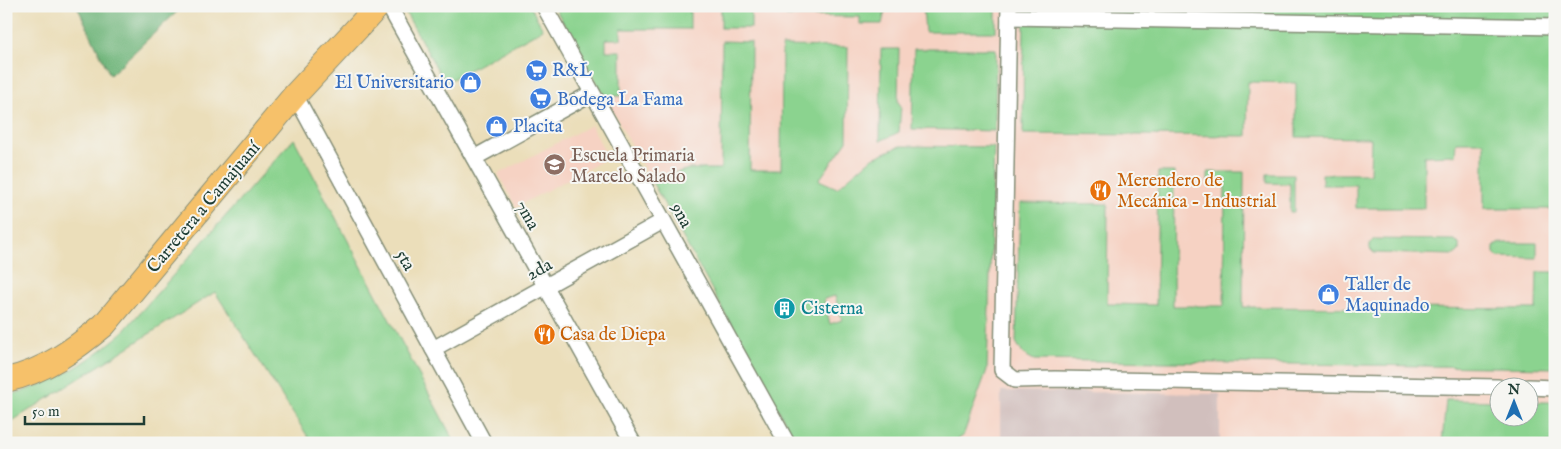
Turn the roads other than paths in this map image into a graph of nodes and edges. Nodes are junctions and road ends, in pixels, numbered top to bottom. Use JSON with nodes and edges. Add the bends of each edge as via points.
{"nodes":[{"id":1,"x":378,"y":6,"type":"edge"},
{"id":2,"x":389,"y":6,"type":"edge"},
{"id":3,"x":544,"y":6,"type":"edge"},
{"id":4,"x":1009,"y":12,"type":"edge"},
{"id":5,"x":1555,"y":26,"type":"edge"},
{"id":6,"x":592,"y":92,"type":"junction"},
{"id":7,"x":295,"y":95,"type":"junction"},
{"id":8,"x":474,"y":158,"type":"junction"},
{"id":9,"x":663,"y":221,"type":"junction"},
{"id":10,"x":546,"y":286,"type":"junction"},
{"id":11,"x":433,"y":349,"type":"junction"},
{"id":12,"x":6,"y":380,"type":"edge"},
{"id":13,"x":1488,"y":387,"type":"edge"},
{"id":14,"x":1538,"y":387,"type":"edge"},
{"id":15,"x":1555,"y":388,"type":"edge"},
{"id":16,"x":484,"y":443,"type":"edge"},
{"id":17,"x":633,"y":443,"type":"edge"},
{"id":18,"x":787,"y":443,"type":"edge"}],
"edges":[{"from":1,"to":7,"type":"main road","name":"Carretera a Camajuaní"},
{"from":2,"to":8,"type":"street","name":"7ma"},
{"from":3,"to":6,"type":"street","name":"9na"},
{"from":4,"to":5,"type":"street"},
{"from":4,"to":13,"type":"street","via":[[1002,370],[1015,380]]},
{"from":6,"to":8,"type":"street"},
{"from":6,"to":9,"type":"street","name":"9na"},
{"from":7,"to":11,"type":"street","name":"5ta"},
{"from":7,"to":12,"type":"main road","name":"Carretera a Camajuaní","via":[[104,325],[76,348],[46,365]]},
{"from":8,"to":10,"type":"street","name":"7ma"},
{"from":9,"to":10,"type":"street","name":"2da"},
{"from":9,"to":18,"type":"street","name":"9na"},
{"from":10,"to":11,"type":"street","name":"2da"},
{"from":10,"to":17,"type":"street","name":"7ma"},
{"from":11,"to":16,"type":"street","name":"5ta"},
{"from":14,"to":15,"type":"street"}]}
